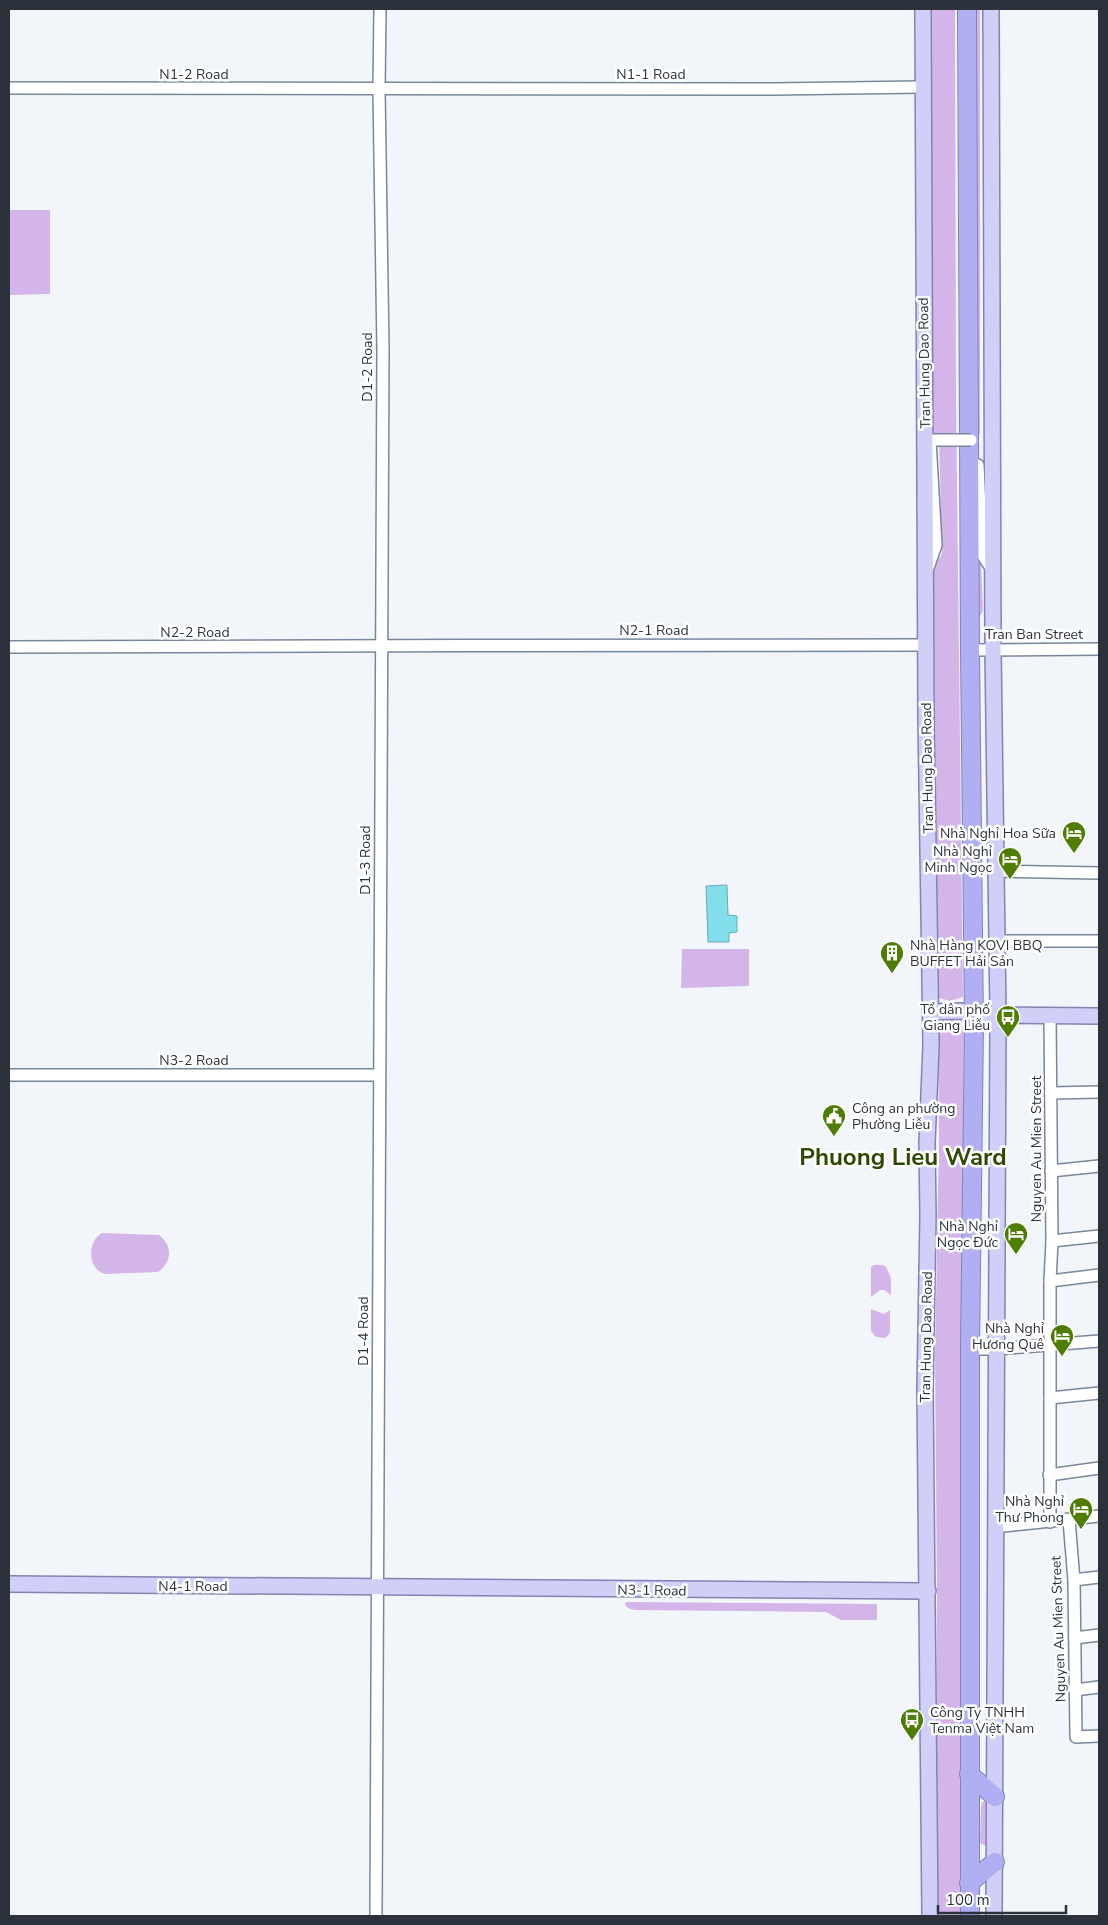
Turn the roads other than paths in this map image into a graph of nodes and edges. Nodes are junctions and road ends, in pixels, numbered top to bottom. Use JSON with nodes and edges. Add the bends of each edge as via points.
{"nodes":[{"id":1,"x":380,"y":9,"type":"edge"},
{"id":2,"x":923,"y":9,"type":"edge"},
{"id":3,"x":967,"y":9,"type":"edge"},
{"id":4,"x":991,"y":9,"type":"edge"},
{"id":5,"x":922,"y":87,"type":"junction"},
{"id":6,"x":9,"y":88,"type":"edge"},
{"id":7,"x":379,"y":90,"type":"junction"},
{"id":8,"x":926,"y":571,"type":"junction"},
{"id":9,"x":994,"y":573,"type":"junction"},
{"id":10,"x":382,"y":645,"type":"junction"},
{"id":11,"x":9,"y":646,"type":"edge"},
{"id":12,"x":926,"y":646,"type":"junction"},
{"id":13,"x":993,"y":649,"type":"junction"},
{"id":14,"x":1099,"y":649,"type":"edge"},
{"id":15,"x":970,"y":650,"type":"junction"},
{"id":16,"x":995,"y":871,"type":"junction"},
{"id":17,"x":1099,"y":872,"type":"edge"},
{"id":18,"x":1099,"y":941,"type":"edge"},
{"id":19,"x":997,"y":942,"type":"junction"},
{"id":20,"x":930,"y":1012,"type":"junction"},
{"id":21,"x":974,"y":1012,"type":"junction"},
{"id":22,"x":998,"y":1015,"type":"junction"},
{"id":23,"x":1050,"y":1016,"type":"junction"},
{"id":24,"x":1099,"y":1016,"type":"edge"},
{"id":25,"x":9,"y":1075,"type":"edge"},
{"id":26,"x":379,"y":1075,"type":"junction"},
{"id":27,"x":1099,"y":1092,"type":"edge"},
{"id":28,"x":1051,"y":1093,"type":"junction"},
{"id":29,"x":1099,"y":1166,"type":"edge"},
{"id":30,"x":1051,"y":1171,"type":"junction"},
{"id":31,"x":1099,"y":1236,"type":"edge"},
{"id":32,"x":1052,"y":1241,"type":"junction"},
{"id":33,"x":1099,"y":1275,"type":"edge"},
{"id":34,"x":1050,"y":1281,"type":"junction"},
{"id":35,"x":1099,"y":1341,"type":"edge"},
{"id":36,"x":1051,"y":1346,"type":"junction"},
{"id":37,"x":970,"y":1349,"type":"junction"},
{"id":38,"x":997,"y":1349,"type":"junction"},
{"id":39,"x":1099,"y":1393,"type":"edge"},
{"id":40,"x":1050,"y":1398,"type":"junction"},
{"id":41,"x":1099,"y":1468,"type":"edge"},
{"id":42,"x":1049,"y":1475,"type":"junction"},
{"id":43,"x":1099,"y":1516,"type":"edge"},
{"id":44,"x":1069,"y":1520,"type":"junction"},
{"id":45,"x":1050,"y":1522,"type":"junction"},
{"id":46,"x":994,"y":1527,"type":"junction"},
{"id":47,"x":1099,"y":1577,"type":"edge"},
{"id":48,"x":1074,"y":1580,"type":"junction"},
{"id":49,"x":9,"y":1584,"type":"edge"},
{"id":50,"x":377,"y":1587,"type":"junction"},
{"id":51,"x":928,"y":1591,"type":"junction"},
{"id":52,"x":1099,"y":1635,"type":"edge"},
{"id":53,"x":1075,"y":1638,"type":"junction"},
{"id":54,"x":1099,"y":1687,"type":"edge"},
{"id":55,"x":1075,"y":1690,"type":"junction"},
{"id":56,"x":1099,"y":1736,"type":"edge"},
{"id":57,"x":969,"y":1774,"type":"junction"},
{"id":58,"x":995,"y":1797,"type":"junction"},
{"id":59,"x":995,"y":1862,"type":"junction"},
{"id":60,"x":969,"y":1883,"type":"junction"},
{"id":61,"x":376,"y":1916,"type":"edge"},
{"id":62,"x":930,"y":1916,"type":"edge"},
{"id":63,"x":970,"y":1916,"type":"edge"},
{"id":64,"x":994,"y":1916,"type":"edge"}],
"edges":[{"from":1,"to":7,"type":"street","name":"D1-2 Road"},
{"from":2,"to":5,"type":"main road","name":"Tran Hung Dao Road"},
{"from":3,"to":15,"type":"highway"},
{"from":4,"to":9,"type":"main road"},
{"from":5,"to":7,"type":"street","name":"N1-1 Road"},
{"from":5,"to":8,"type":"main road","name":"Tran Hung Dao Road"},
{"from":6,"to":7,"type":"street","name":"N1-2 Road"},
{"from":7,"to":10,"type":"street","name":"D1-2 Road","via":[[383,350]]},
{"from":8,"to":9,"type":"street","bridge":true,"via":[[936,545],[930,440],[977,440],[982,554]]},
{"from":8,"to":12,"type":"main road","name":"Tran Hung Dao Road"},
{"from":9,"to":13,"type":"main road"},
{"from":10,"to":11,"type":"street","name":"N2-2 Road"},
{"from":10,"to":12,"type":"street","name":"N2-1 Road"},
{"from":10,"to":26,"type":"street","name":"D1-3 Road"},
{"from":12,"to":20,"type":"main road","name":"Tran Hung Dao Road"},
{"from":13,"to":14,"type":"street","name":"Tran Ban Street"},
{"from":13,"to":15,"type":"street","name":"Tran Ban Street"},
{"from":13,"to":16,"type":"main road"},
{"from":15,"to":21,"type":"highway"},
{"from":16,"to":17,"type":"street"},
{"from":16,"to":19,"type":"main road"},
{"from":18,"to":19,"type":"street"},
{"from":19,"to":22,"type":"main road"},
{"from":20,"to":21,"type":"main road"},
{"from":20,"to":51,"type":"main road","name":"Tran Hung Dao Road","via":[[925,1390]]},
{"from":21,"to":22,"type":"main road"},
{"from":21,"to":37,"type":"highway"},
{"from":22,"to":23,"type":"main road"},
{"from":22,"to":38,"type":"main road"},
{"from":23,"to":24,"type":"main road"},
{"from":23,"to":28,"type":"street","name":"Nguyen Au Mien Street"},
{"from":25,"to":26,"type":"street","name":"N3-2 Road"},
{"from":26,"to":50,"type":"street","name":"D1-4 Road"},
{"from":27,"to":28,"type":"street"},
{"from":28,"to":30,"type":"street","name":"Nguyen Au Mien Street"},
{"from":29,"to":30,"type":"street"},
{"from":30,"to":32,"type":"street","name":"Nguyen Au Mien Street"},
{"from":31,"to":32,"type":"street"},
{"from":32,"to":34,"type":"street","name":"Nguyen Au Mien Street"},
{"from":33,"to":34,"type":"street"},
{"from":34,"to":36,"type":"street","name":"Nguyen Au Mien Street"},
{"from":35,"to":36,"type":"street"},
{"from":36,"to":38,"type":"street"},
{"from":36,"to":40,"type":"street","name":"Nguyen Au Mien Street"},
{"from":37,"to":38,"type":"street"},
{"from":37,"to":57,"type":"highway"},
{"from":38,"to":46,"type":"main road"},
{"from":39,"to":40,"type":"street"},
{"from":40,"to":42,"type":"street","name":"Nguyen Au Mien Street"},
{"from":41,"to":42,"type":"street"},
{"from":42,"to":45,"type":"street","name":"Nguyen Au Mien Street"},
{"from":43,"to":44,"type":"street"},
{"from":44,"to":45,"type":"street"},
{"from":44,"to":48,"type":"street","name":"Nguyen Au Mien Street"},
{"from":45,"to":46,"type":"street"},
{"from":46,"to":58,"type":"main road"},
{"from":47,"to":48,"type":"street"},
{"from":48,"to":53,"type":"street","name":"Nguyen Au Mien Street"},
{"from":49,"to":50,"type":"main road","name":"N4-1 Road"},
{"from":50,"to":51,"type":"main road","name":"N3-1 Road"},
{"from":50,"to":61,"type":"street","name":"D1-4 Road"},
{"from":51,"to":62,"type":"main road","name":"Tran Hung Dao Road"},
{"from":52,"to":53,"type":"street"},
{"from":53,"to":55,"type":"street","name":"Nguyen Au Mien Street"},
{"from":54,"to":55,"type":"street"},
{"from":55,"to":56,"type":"street","name":"Nguyen Au Mien Street","via":[[1076,1737]]},
{"from":57,"to":58,"type":"highway"},
{"from":57,"to":60,"type":"highway"},
{"from":58,"to":59,"type":"main road"},
{"from":59,"to":60,"type":"highway"},
{"from":59,"to":64,"type":"main road"},
{"from":60,"to":63,"type":"highway"}]}
